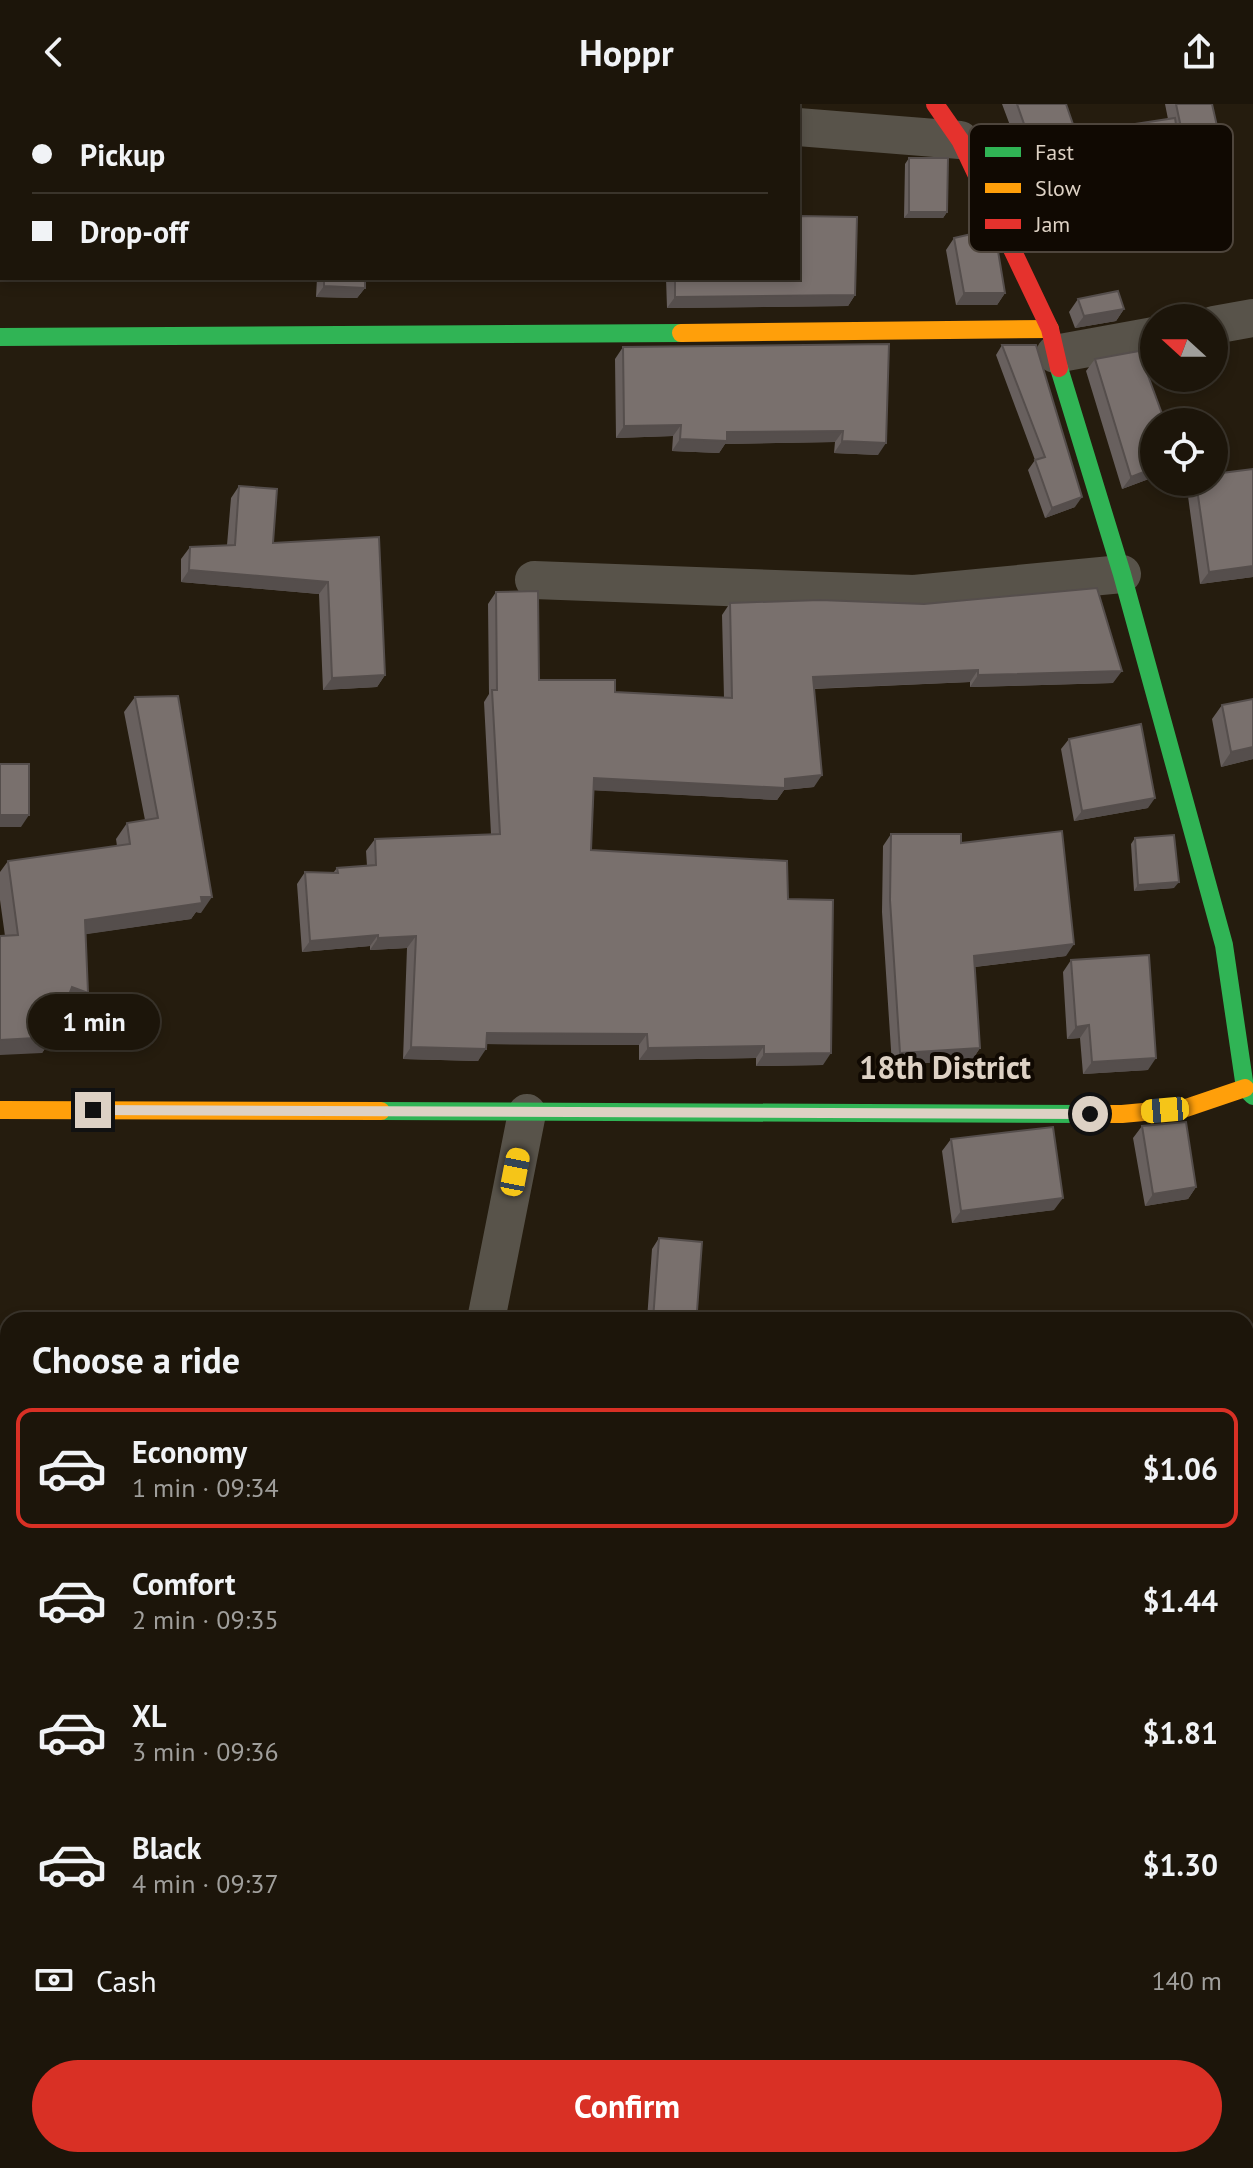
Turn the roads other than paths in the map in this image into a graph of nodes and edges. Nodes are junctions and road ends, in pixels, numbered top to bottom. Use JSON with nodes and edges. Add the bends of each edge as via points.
{"nodes":[{"id":1,"x":935,"y":104,"type":"edge"},
{"id":2,"x":800,"y":127,"type":"edge"},
{"id":3,"x":960,"y":140,"type":"junction"},
{"id":4,"x":969,"y":160,"type":"edge"},
{"id":5,"x":1011,"y":252,"type":"edge"},
{"id":6,"x":1253,"y":318,"type":"edge"},
{"id":7,"x":1228,"y":322,"type":"edge"},
{"id":8,"x":0,"y":337,"type":"edge"},
{"id":9,"x":1140,"y":337,"type":"edge"},
{"id":10,"x":1052,"y":342,"type":"junction"},
{"id":11,"x":1122,"y":574,"type":"junction"},
{"id":12,"x":534,"y":580,"type":"dead end"},
{"id":13,"x":1249,"y":1092,"type":"edge"},
{"id":14,"x":0,"y":1110,"type":"edge"},
{"id":15,"x":527,"y":1113,"type":"junction"},
{"id":16,"x":488,"y":1312,"type":"edge"}],
"edges":[{"from":1,"to":3,"type":"street"},
{"from":2,"to":3,"type":"street"},
{"from":3,"to":4,"type":"street"},
{"from":5,"to":10,"type":"street"},
{"from":6,"to":7,"type":"street"},
{"from":8,"to":10,"type":"street"},
{"from":9,"to":10,"type":"street"},
{"from":10,"to":11,"type":"street"},
{"from":11,"to":12,"type":"street","via":[[914,594]]},
{"from":11,"to":13,"type":"street","via":[[1224,945]]},
{"from":13,"to":15,"type":"street","via":[[1186,1108],[1122,1114]]},
{"from":14,"to":15,"type":"street"},
{"from":15,"to":16,"type":"street"}]}
